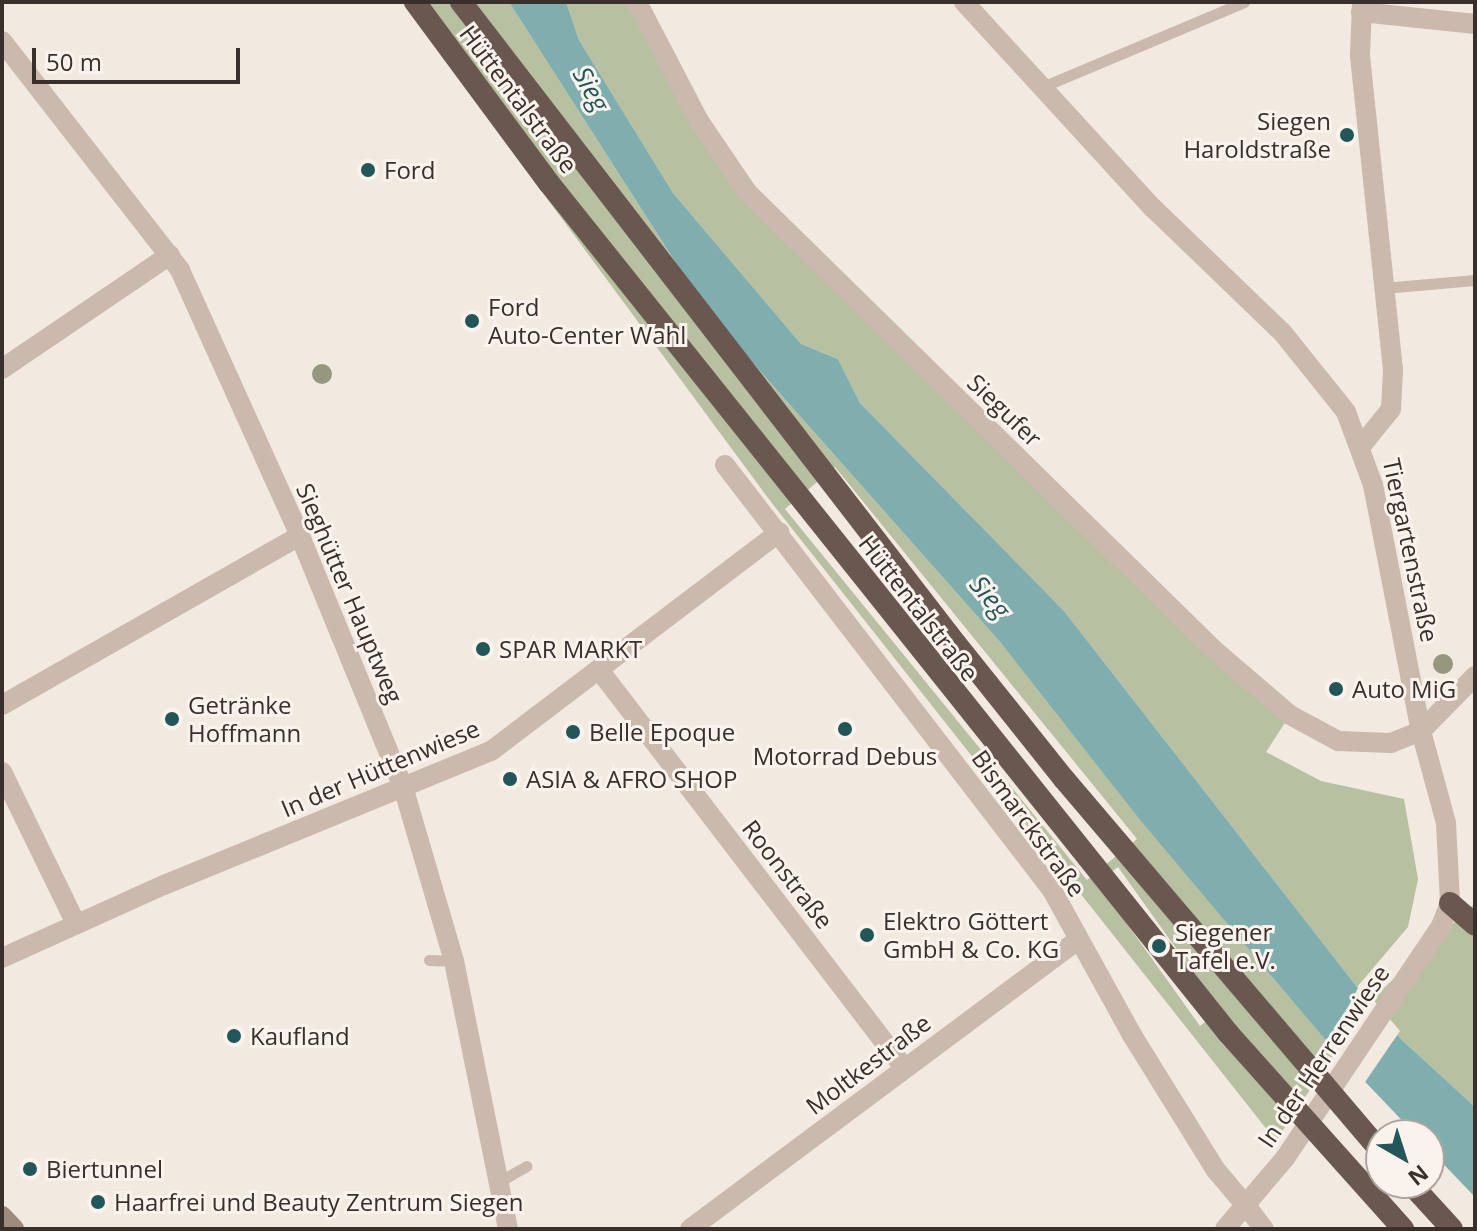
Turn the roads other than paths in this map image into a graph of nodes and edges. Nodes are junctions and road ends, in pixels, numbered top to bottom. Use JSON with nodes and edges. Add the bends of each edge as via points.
{"nodes":[{"id":1,"x":415,"y":2,"type":"edge"},
{"id":2,"x":461,"y":2,"type":"edge"},
{"id":3,"x":637,"y":2,"type":"edge"},
{"id":4,"x":964,"y":2,"type":"edge"},
{"id":5,"x":1244,"y":2,"type":"edge"},
{"id":6,"x":1362,"y":7,"type":"edge"},
{"id":7,"x":1475,"y":24,"type":"edge"},
{"id":8,"x":2,"y":41,"type":"edge"},
{"id":9,"x":1042,"y":87,"type":"junction"},
{"id":10,"x":170,"y":255,"type":"junction"},
{"id":11,"x":1475,"y":280,"type":"edge"},
{"id":12,"x":1383,"y":288,"type":"junction"},
{"id":13,"x":2,"y":369,"type":"edge"},
{"id":14,"x":1362,"y":445,"type":"junction"},
{"id":15,"x":725,"y":465,"type":"dead end"},
{"id":16,"x":779,"y":532,"type":"junction"},
{"id":17,"x":300,"y":536,"type":"junction"},
{"id":18,"x":600,"y":671,"type":"junction"},
{"id":19,"x":1475,"y":676,"type":"edge"},
{"id":20,"x":2,"y":705,"type":"edge"},
{"id":21,"x":1421,"y":731,"type":"junction"},
{"id":22,"x":2,"y":772,"type":"edge"},
{"id":23,"x":404,"y":790,"type":"junction"},
{"id":24,"x":1450,"y":903,"type":"junction"},
{"id":25,"x":1475,"y":904,"type":"edge"},
{"id":26,"x":76,"y":924,"type":"junction"},
{"id":27,"x":1475,"y":925,"type":"edge"},
{"id":28,"x":1077,"y":941,"type":"junction"},
{"id":29,"x":2,"y":958,"type":"edge"},
{"id":30,"x":429,"y":960,"type":"dead end"},
{"id":31,"x":454,"y":961,"type":"junction"},
{"id":32,"x":905,"y":1069,"type":"junction"},
{"id":33,"x":1365,"y":1132,"type":"edge"},
{"id":34,"x":526,"y":1166,"type":"dead end"},
{"id":35,"x":497,"y":1183,"type":"junction"},
{"id":36,"x":1425,"y":1199,"type":"edge"},
{"id":37,"x":1248,"y":1208,"type":"junction"},
{"id":38,"x":2,"y":1216,"type":"edge"},
{"id":39,"x":14,"y":1229,"type":"edge"},
{"id":40,"x":508,"y":1229,"type":"edge"},
{"id":41,"x":690,"y":1229,"type":"edge"},
{"id":42,"x":1225,"y":1229,"type":"edge"},
{"id":43,"x":1264,"y":1229,"type":"edge"},
{"id":44,"x":1403,"y":1229,"type":"edge"},
{"id":45,"x":1452,"y":1229,"type":"edge"}],
"edges":[{"from":1,"to":44,"type":"highway","name":"Hüttentalstraße","bridge":true,"via":[[549,183],[1037,800],[1237,1044]]},
{"from":2,"to":33,"type":"highway","name":"Hüttentalstraße","bridge":true,"via":[[1064,779]]},
{"from":3,"to":21,"type":"street","name":"Siegufer","via":[[699,121],[747,192],[1213,649],[1290,715],[1338,741],[1376,745]]},
{"from":4,"to":9,"type":"street","name":"Tiergartenstraße"},
{"from":5,"to":9,"type":"lane"},
{"from":6,"to":7,"type":"street"},
{"from":6,"to":12,"type":"street","via":[[1360,55]]},
{"from":8,"to":10,"type":"street","name":"Sieghütter Hauptweg"},
{"from":9,"to":14,"type":"street","name":"Tiergartenstraße","via":[[1153,208],[1282,332],[1325,381]]},
{"from":10,"to":13,"type":"street"},
{"from":10,"to":17,"type":"street","name":"Sieghütter Hauptweg"},
{"from":11,"to":12,"type":"lane"},
{"from":12,"to":14,"type":"street","via":[[1393,370],[1391,409]]},
{"from":14,"to":21,"type":"street","name":"Tiergartenstraße"},
{"from":15,"to":16,"type":"street","name":"Bismarckstraße"},
{"from":16,"to":18,"type":"street","name":"In der Hüttenwiese"},
{"from":16,"to":28,"type":"street","name":"Bismarckstraße","via":[[1052,890]]},
{"from":17,"to":20,"type":"street"},
{"from":17,"to":23,"type":"street","name":"Sieghütter Hauptweg"},
{"from":18,"to":23,"type":"street","name":"In der Hüttenwiese","via":[[491,751]]},
{"from":18,"to":32,"type":"street","name":"Roonstraße"},
{"from":19,"to":21,"type":"street"},
{"from":21,"to":24,"type":"street","name":"Tiergartenstraße","via":[[1446,823]]},
{"from":22,"to":26,"type":"street"},
{"from":23,"to":26,"type":"street","name":"In der Hüttenwiese"},
{"from":23,"to":31,"type":"street","name":"Sieghütter Hauptweg"},
{"from":24,"to":25,"type":"highway"},
{"from":24,"to":27,"type":"highway"},
{"from":24,"to":37,"type":"street","name":"In der Herrenwiese","bridge":true,"via":[[1412,972]]},
{"from":26,"to":29,"type":"street","name":"In der Hüttenwiese"},
{"from":28,"to":32,"type":"street","name":"Moltkestraße"},
{"from":28,"to":37,"type":"street","name":"Bismarckstraße","via":[[1215,1169]]},
{"from":30,"to":31,"type":"lane"},
{"from":31,"to":35,"type":"street","name":"Sieghütter Hauptweg"},
{"from":32,"to":41,"type":"street","name":"Moltkestraße"},
{"from":34,"to":35,"type":"lane"},
{"from":35,"to":40,"type":"street","name":"Sieghütter Hauptweg"},
{"from":36,"to":45,"type":"highway"},
{"from":37,"to":42,"type":"street","name":"In der Herrenwiese"},
{"from":37,"to":43,"type":"street","name":"Bismarckstraße"},
{"from":38,"to":39,"type":"main road"}]}
